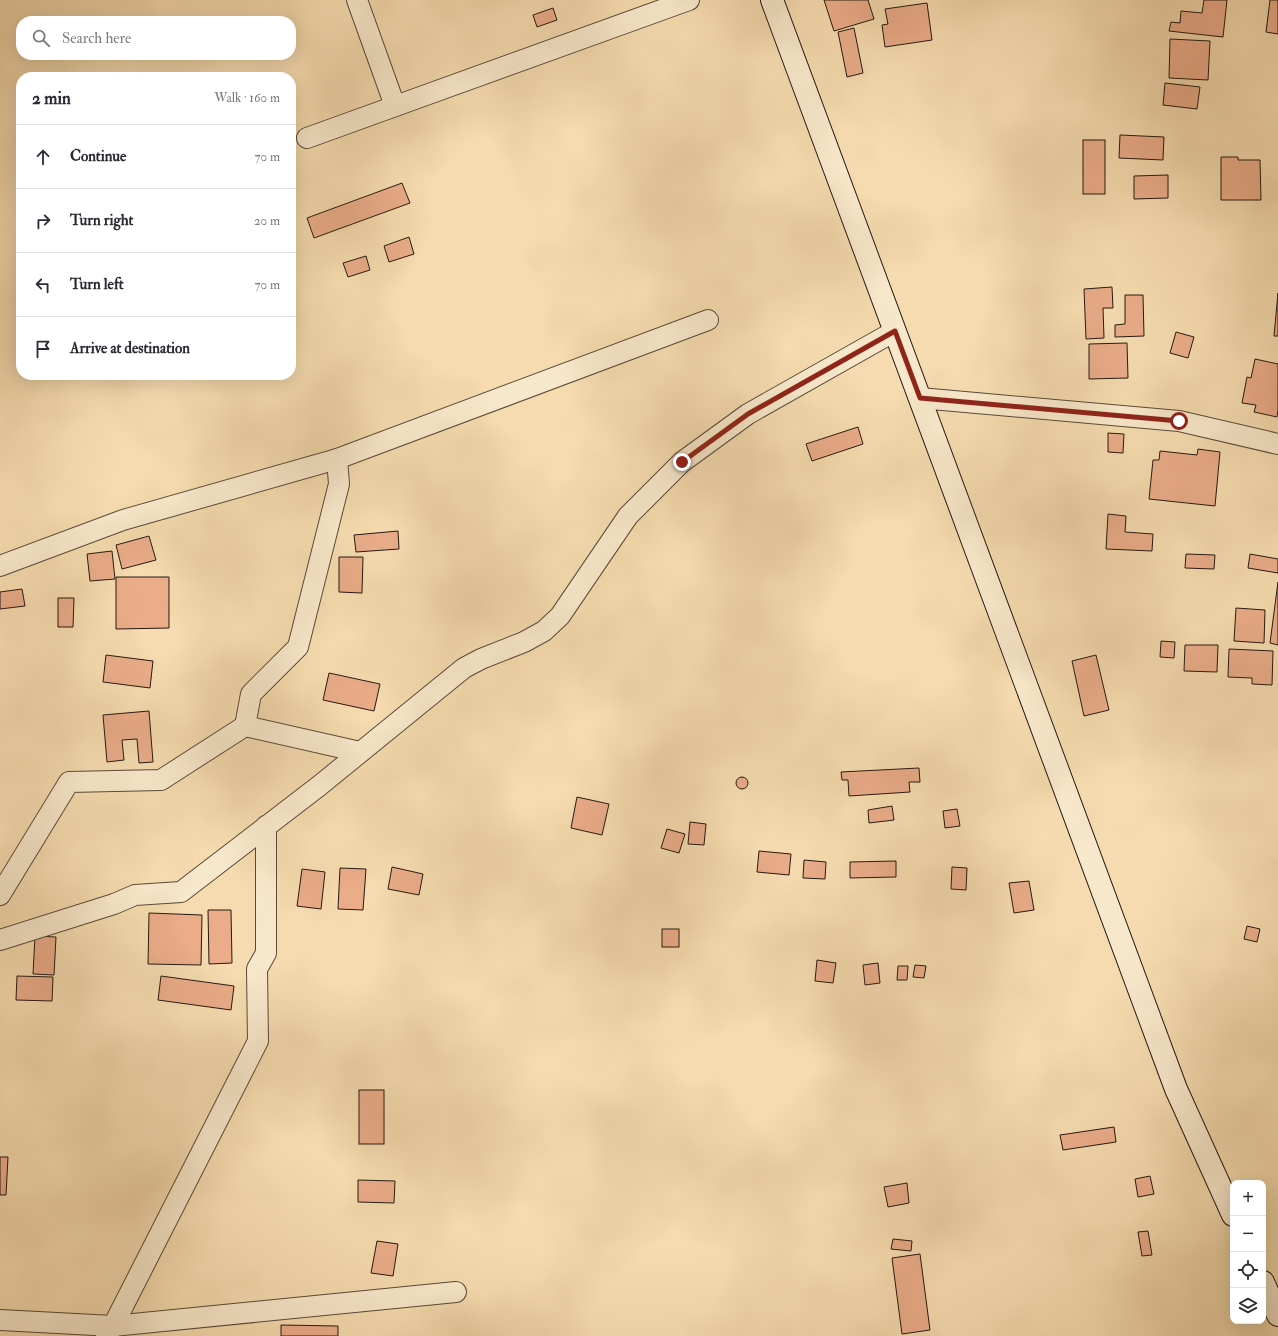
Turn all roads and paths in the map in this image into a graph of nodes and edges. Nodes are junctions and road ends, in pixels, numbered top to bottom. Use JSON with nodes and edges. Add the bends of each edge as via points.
{"nodes":[{"id":1,"x":357,"y":0,"type":"edge"},
{"id":2,"x":689,"y":0,"type":"edge"},
{"id":3,"x":772,"y":0,"type":"edge"},
{"id":4,"x":395,"y":106,"type":"junction"},
{"id":5,"x":307,"y":138,"type":"dead end"},
{"id":6,"x":708,"y":320,"type":"dead end"},
{"id":7,"x":895,"y":331,"type":"junction"},
{"id":8,"x":920,"y":398,"type":"junction"},
{"id":9,"x":1278,"y":444,"type":"edge"},
{"id":10,"x":337,"y":459,"type":"junction"},
{"id":11,"x":0,"y":566,"type":"edge"},
{"id":12,"x":245,"y":726,"type":"junction"},
{"id":13,"x":360,"y":752,"type":"junction"},
{"id":14,"x":266,"y":826,"type":"junction"},
{"id":15,"x":0,"y":895,"type":"edge"},
{"id":16,"x":0,"y":940,"type":"edge"},
{"id":17,"x":1230,"y":1208,"type":"edge"},
{"id":18,"x":1266,"y":1288,"type":"edge"},
{"id":19,"x":456,"y":1292,"type":"dead end"},
{"id":20,"x":1278,"y":1315,"type":"edge"},
{"id":21,"x":0,"y":1320,"type":"edge"},
{"id":22,"x":110,"y":1331,"type":"edge"}],
"edges":[{"from":1,"to":4,"type":"street"},
{"from":2,"to":4,"type":"street"},
{"from":3,"to":7,"type":"street"},
{"from":4,"to":5,"type":"street"},
{"from":6,"to":10,"type":"street"},
{"from":7,"to":8,"type":"street"},
{"from":7,"to":13,"type":"street","via":[[748,414],[682,462],[628,516],[560,616],[544,631],[464,668]]},
{"from":8,"to":9,"type":"street","via":[[1179,421]]},
{"from":8,"to":17,"type":"street","via":[[1176,1089]]},
{"from":10,"to":11,"type":"street","via":[[123,520]]},
{"from":10,"to":12,"type":"street","via":[[339,484],[298,647],[251,694]]},
{"from":12,"to":13,"type":"street"},
{"from":12,"to":15,"type":"street","via":[[161,780],[69,782]]},
{"from":13,"to":14,"type":"street"},
{"from":14,"to":16,"type":"street","via":[[181,892],[135,895]]},
{"from":14,"to":22,"type":"street","via":[[266,953],[257,969],[258,1041]]},
{"from":18,"to":20,"type":"street"},
{"from":19,"to":22,"type":"street"},
{"from":21,"to":22,"type":"street"}]}
